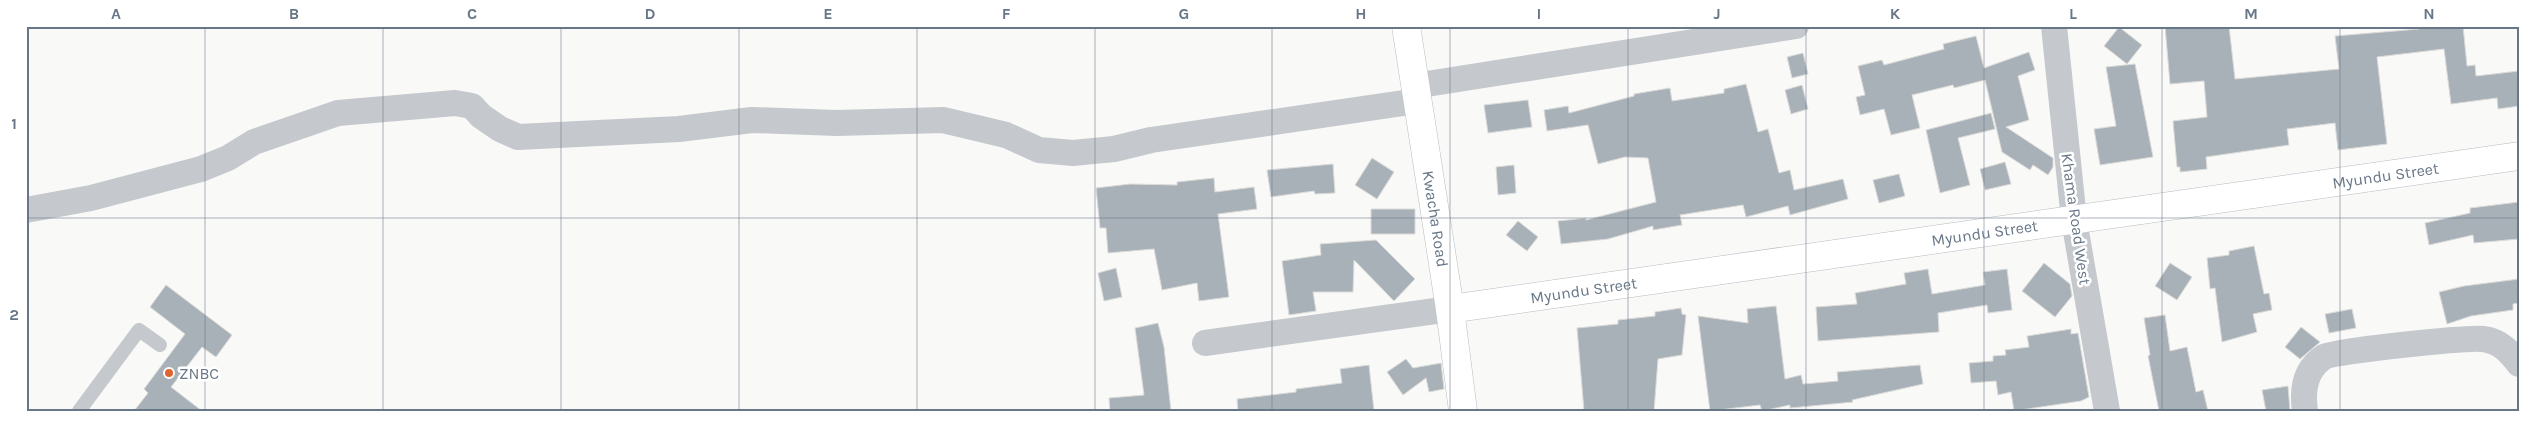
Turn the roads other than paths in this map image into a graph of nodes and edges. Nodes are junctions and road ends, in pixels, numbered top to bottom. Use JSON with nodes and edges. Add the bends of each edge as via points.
{"nodes":[{"id":1,"x":1406,"y":26,"type":"edge"},
{"id":2,"x":1796,"y":26,"type":"edge"},
{"id":3,"x":2054,"y":26,"type":"edge"},
{"id":4,"x":1416,"y":93,"type":"junction"},
{"id":5,"x":2519,"y":156,"type":"edge"},
{"id":6,"x":26,"y":210,"type":"edge"},
{"id":7,"x":2074,"y":220,"type":"junction"},
{"id":8,"x":1450,"y":309,"type":"junction"},
{"id":9,"x":1205,"y":343,"type":"dead end"},
{"id":10,"x":160,"y":345,"type":"dead end"},
{"id":11,"x":2519,"y":364,"type":"edge"},
{"id":12,"x":79,"y":411,"type":"edge"},
{"id":13,"x":1463,"y":411,"type":"edge"},
{"id":14,"x":2107,"y":411,"type":"edge"},
{"id":15,"x":2306,"y":411,"type":"edge"}],
"edges":[{"from":1,"to":4,"type":"street","name":"Kwacha Road"},
{"from":2,"to":4,"type":"street"},
{"from":3,"to":7,"type":"street","name":"Khama Road West"},
{"from":4,"to":6,"type":"street","via":[[1151,140],[1114,150],[1073,153],[1040,150],[1006,135],[943,120],[837,123],[752,120],[679,129],[518,137],[500,129],[472,106],[456,103],[388,108],[338,113],[254,142],[201,169],[91,198]]},
{"from":4,"to":8,"type":"street","name":"Kwacha Road"},
{"from":5,"to":7,"type":"street","name":"Myundu Street"},
{"from":7,"to":8,"type":"street","name":"Myundu Street"},
{"from":7,"to":14,"type":"street","name":"Khama Road West"},
{"from":8,"to":9,"type":"street"},
{"from":8,"to":13,"type":"street","name":"Kwacha Road"},
{"from":10,"to":12,"type":"lane","via":[[139,330]]},
{"from":11,"to":15,"type":"street","via":[[2507,348],[2484,338],[2406,344],[2325,356],[2308,372],[2303,397]]}]}
